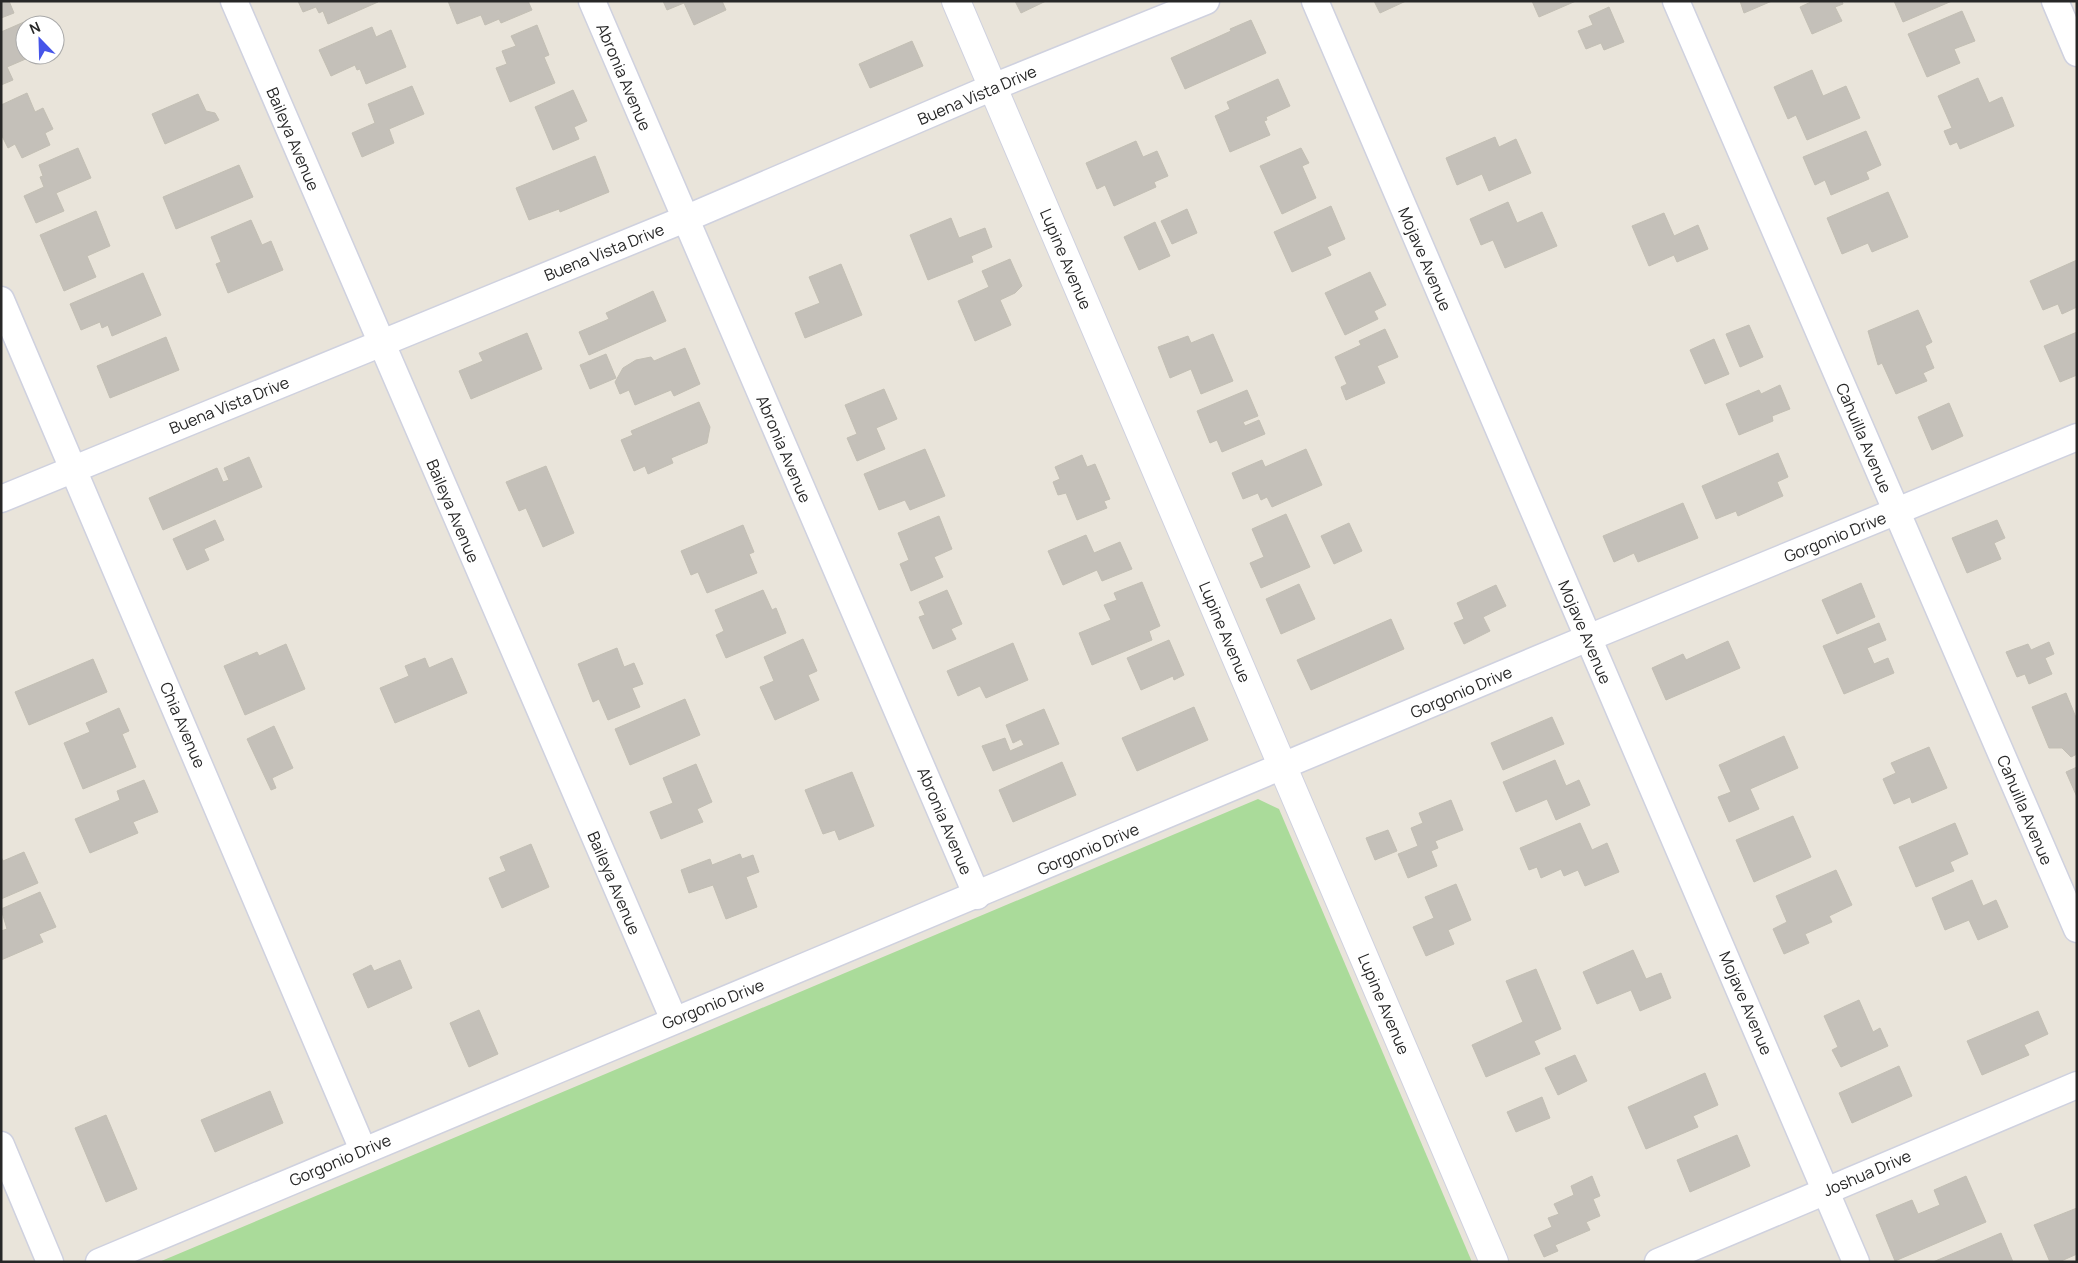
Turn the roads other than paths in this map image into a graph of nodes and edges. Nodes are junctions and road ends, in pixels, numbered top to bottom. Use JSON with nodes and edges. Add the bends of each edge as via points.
{"nodes":[{"id":1,"x":234,"y":1,"type":"edge"},
{"id":2,"x":592,"y":1,"type":"edge"},
{"id":3,"x":956,"y":1,"type":"edge"},
{"id":4,"x":1206,"y":1,"type":"edge"},
{"id":5,"x":1315,"y":1,"type":"edge"},
{"id":6,"x":1676,"y":1,"type":"edge"},
{"id":7,"x":2055,"y":1,"type":"edge"},
{"id":8,"x":2077,"y":53,"type":"edge"},
{"id":9,"x":993,"y":87,"type":"junction"},
{"id":10,"x":685,"y":219,"type":"junction"},
{"id":11,"x":1,"y":300,"type":"edge"},
{"id":12,"x":380,"y":343,"type":"junction"},
{"id":13,"x":2077,"y":437,"type":"edge"},
{"id":14,"x":74,"y":469,"type":"junction"},
{"id":15,"x":1,"y":499,"type":"edge"},
{"id":16,"x":1896,"y":512,"type":"junction"},
{"id":17,"x":1588,"y":638,"type":"junction"},
{"id":18,"x":1282,"y":767,"type":"junction"},
{"id":19,"x":977,"y":896,"type":"junction"},
{"id":20,"x":2077,"y":929,"type":"edge"},
{"id":21,"x":674,"y":1020,"type":"junction"},
{"id":22,"x":2077,"y":1085,"type":"edge"},
{"id":23,"x":1,"y":1145,"type":"edge"},
{"id":24,"x":363,"y":1150,"type":"junction"},
{"id":25,"x":1826,"y":1190,"type":"junction"},
{"id":26,"x":50,"y":1262,"type":"edge"},
{"id":27,"x":99,"y":1262,"type":"edge"},
{"id":28,"x":1494,"y":1262,"type":"edge"},
{"id":29,"x":1658,"y":1262,"type":"edge"},
{"id":30,"x":1856,"y":1262,"type":"edge"}],
"edges":[{"from":1,"to":12,"type":"street","name":"Baileya Avenue"},
{"from":2,"to":10,"type":"street","name":"Abronia Avenue"},
{"from":3,"to":9,"type":"street","name":"Lupine Avenue"},
{"from":4,"to":9,"type":"street","name":"Buena Vista Drive"},
{"from":5,"to":17,"type":"street","name":"Mojave Avenue"},
{"from":6,"to":16,"type":"street","name":"Cahuilla Avenue"},
{"from":7,"to":8,"type":"street"},
{"from":9,"to":10,"type":"street","name":"Buena Vista Drive"},
{"from":9,"to":18,"type":"street","name":"Lupine Avenue"},
{"from":10,"to":12,"type":"street","name":"Buena Vista Drive"},
{"from":10,"to":19,"type":"street","name":"Abronia Avenue"},
{"from":11,"to":14,"type":"street","name":"Chia Avenue"},
{"from":12,"to":14,"type":"street","name":"Buena Vista Drive"},
{"from":12,"to":21,"type":"street","name":"Baileya Avenue"},
{"from":13,"to":16,"type":"street","name":"Gorgonio Drive"},
{"from":14,"to":15,"type":"street","name":"Buena Vista Drive"},
{"from":14,"to":24,"type":"street","name":"Chia Avenue"},
{"from":16,"to":17,"type":"street","name":"Gorgonio Drive"},
{"from":16,"to":20,"type":"street","name":"Cahuilla Avenue"},
{"from":17,"to":18,"type":"street","name":"Gorgonio Drive"},
{"from":17,"to":25,"type":"street","name":"Mojave Avenue"},
{"from":18,"to":19,"type":"street","name":"Gorgonio Drive"},
{"from":18,"to":28,"type":"street","name":"Lupine Avenue"},
{"from":19,"to":21,"type":"street","name":"Gorgonio Drive"},
{"from":21,"to":24,"type":"street","name":"Gorgonio Drive"},
{"from":22,"to":25,"type":"street","name":"Joshua Drive"},
{"from":23,"to":26,"type":"street"},
{"from":24,"to":27,"type":"street","name":"Gorgonio Drive"},
{"from":25,"to":29,"type":"street","name":"Joshua Drive"},
{"from":25,"to":30,"type":"street","name":"Mojave Avenue"}]}
